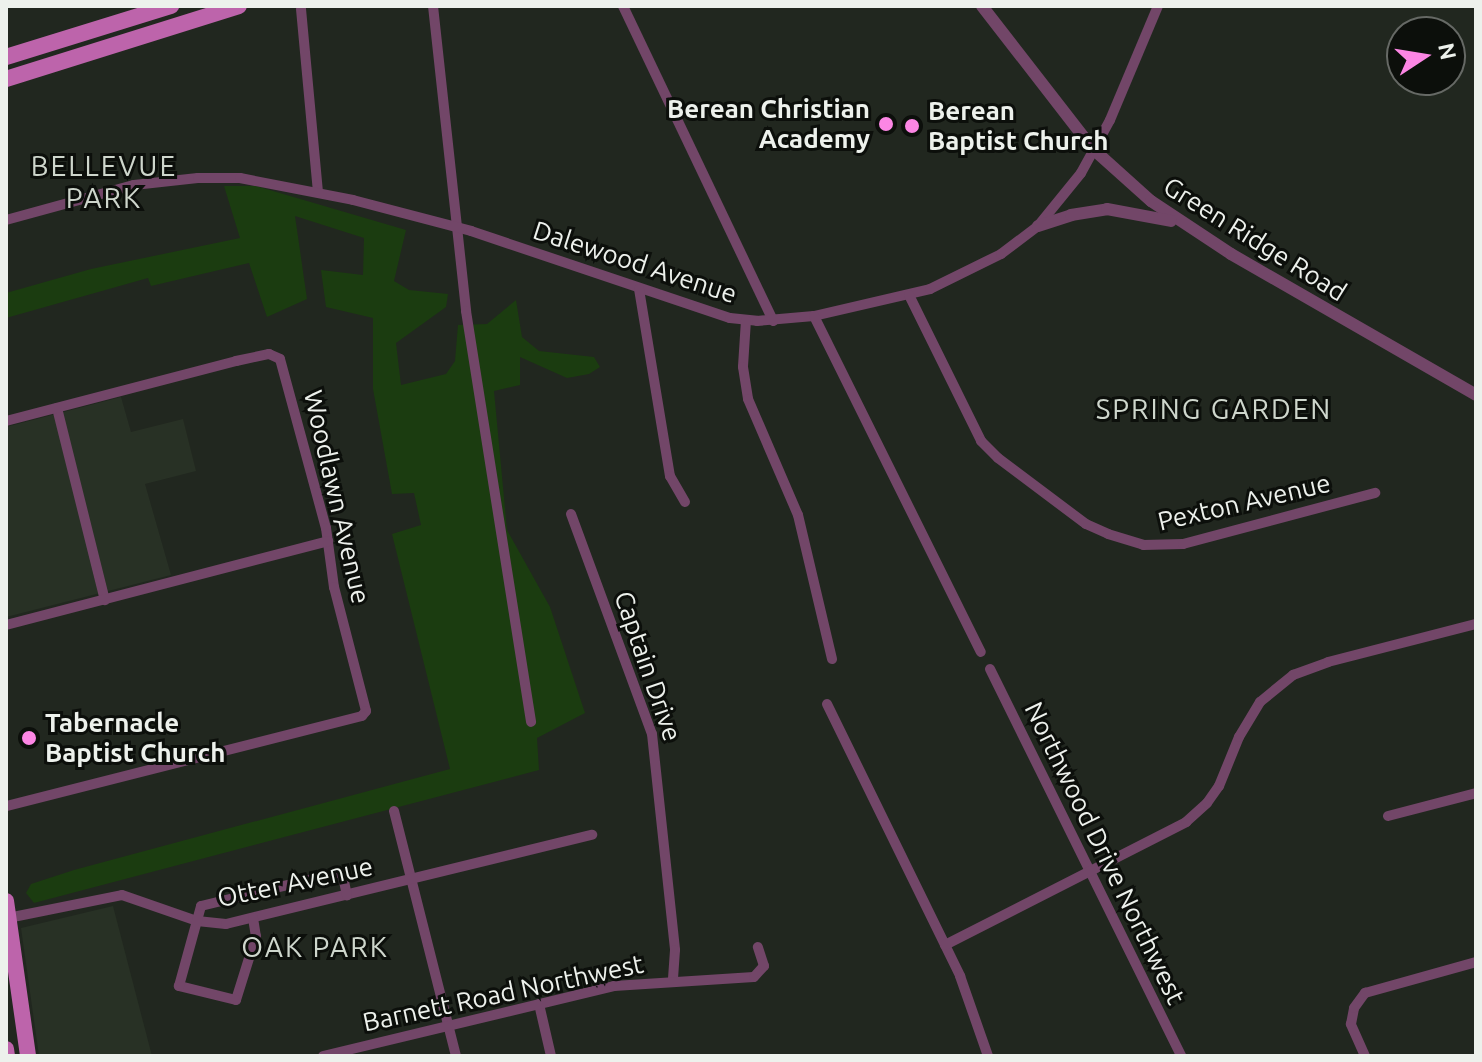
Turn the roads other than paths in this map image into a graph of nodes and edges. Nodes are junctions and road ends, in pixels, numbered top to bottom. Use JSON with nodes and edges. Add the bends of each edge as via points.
{"nodes":[{"id":1,"x":171,"y":6,"type":"edge"},
{"id":2,"x":239,"y":6,"type":"edge"},
{"id":3,"x":433,"y":6,"type":"edge"},
{"id":4,"x":623,"y":6,"type":"edge"},
{"id":5,"x":982,"y":6,"type":"edge"},
{"id":6,"x":1158,"y":6,"type":"edge"},
{"id":7,"x":301,"y":9,"type":"dead end"},
{"id":8,"x":6,"y":57,"type":"edge"},
{"id":9,"x":6,"y":79,"type":"edge"},
{"id":10,"x":1093,"y":149,"type":"junction"},
{"id":11,"x":318,"y":192,"type":"junction"},
{"id":12,"x":6,"y":220,"type":"edge"},
{"id":13,"x":1182,"y":224,"type":"junction"},
{"id":14,"x":1038,"y":226,"type":"junction"},
{"id":15,"x":458,"y":228,"type":"junction"},
{"id":16,"x":639,"y":289,"type":"junction"},
{"id":17,"x":909,"y":295,"type":"junction"},
{"id":18,"x":814,"y":316,"type":"junction"},
{"id":19,"x":746,"y":320,"type":"junction"},
{"id":20,"x":773,"y":321,"type":"junction"},
{"id":21,"x":1476,"y":395,"type":"edge"},
{"id":22,"x":57,"y":408,"type":"junction"},
{"id":23,"x":6,"y":421,"type":"edge"},
{"id":24,"x":1375,"y":493,"type":"dead end"},
{"id":25,"x":685,"y":502,"type":"dead end"},
{"id":26,"x":571,"y":514,"type":"dead end"},
{"id":27,"x":328,"y":541,"type":"junction"},
{"id":28,"x":105,"y":600,"type":"junction"},
{"id":29,"x":1476,"y":624,"type":"edge"},
{"id":30,"x":6,"y":625,"type":"edge"},
{"id":31,"x":981,"y":652,"type":"dead end"},
{"id":32,"x":832,"y":659,"type":"dead end"},
{"id":33,"x":990,"y":669,"type":"dead end"},
{"id":34,"x":827,"y":704,"type":"dead end"},
{"id":35,"x":531,"y":722,"type":"dead end"},
{"id":36,"x":1476,"y":793,"type":"edge"},
{"id":37,"x":6,"y":806,"type":"edge"},
{"id":38,"x":394,"y":811,"type":"dead end"},
{"id":39,"x":1388,"y":816,"type":"dead end"},
{"id":40,"x":592,"y":835,"type":"dead end"},
{"id":41,"x":1090,"y":873,"type":"junction"},
{"id":42,"x":411,"y":879,"type":"junction"},
{"id":43,"x":347,"y":895,"type":"junction"},
{"id":44,"x":7,"y":910,"type":"edge"},
{"id":45,"x":253,"y":918,"type":"junction"},
{"id":46,"x":197,"y":921,"type":"junction"},
{"id":47,"x":945,"y":945,"type":"junction"},
{"id":48,"x":758,"y":947,"type":"dead end"},
{"id":49,"x":1476,"y":962,"type":"edge"},
{"id":50,"x":673,"y":980,"type":"junction"},
{"id":51,"x":539,"y":1004,"type":"junction"},
{"id":52,"x":448,"y":1026,"type":"junction"},
{"id":53,"x":6,"y":1049,"type":"edge"},
{"id":54,"x":7,"y":1056,"type":"edge"},
{"id":55,"x":28,"y":1056,"type":"edge"},
{"id":56,"x":323,"y":1056,"type":"edge"},
{"id":57,"x":456,"y":1056,"type":"edge"},
{"id":58,"x":551,"y":1056,"type":"edge"},
{"id":59,"x":988,"y":1056,"type":"edge"},
{"id":60,"x":1181,"y":1056,"type":"edge"},
{"id":61,"x":1365,"y":1056,"type":"edge"}],
"edges":[{"from":1,"to":8,"type":"main road"},
{"from":2,"to":9,"type":"main road"},
{"from":3,"to":15,"type":"street"},
{"from":4,"to":20,"type":"street"},
{"from":5,"to":10,"type":"street","name":"Green Ridge Road"},
{"from":6,"to":10,"type":"street","name":"Dalewood Avenue"},
{"from":7,"to":11,"type":"street"},
{"from":10,"to":13,"type":"street","name":"Green Ridge Road"},
{"from":10,"to":14,"type":"street","name":"Dalewood Avenue","via":[[1075,183]]},
{"from":11,"to":12,"type":"street","name":"Dalewood Avenue","via":[[240,178],[169,180]]},
{"from":11,"to":15,"type":"street","name":"Dalewood Avenue"},
{"from":13,"to":14,"type":"street","via":[[1107,209]]},
{"from":13,"to":21,"type":"street","name":"Green Ridge Road"},
{"from":14,"to":17,"type":"street","name":"Dalewood Avenue","via":[[1001,254]]},
{"from":15,"to":16,"type":"street","name":"Dalewood Avenue"},
{"from":15,"to":35,"type":"street"},
{"from":16,"to":19,"type":"street","name":"Dalewood Avenue"},
{"from":16,"to":25,"type":"street","via":[[670,476]]},
{"from":17,"to":18,"type":"street","name":"Dalewood Avenue"},
{"from":17,"to":24,"type":"street","name":"Pexton Avenue","via":[[981,441],[1086,524],[1108,534],[1143,545],[1183,544]]},
{"from":18,"to":20,"type":"street","name":"Dalewood Avenue"},
{"from":18,"to":31,"type":"street"},
{"from":19,"to":20,"type":"street","name":"Dalewood Avenue"},
{"from":19,"to":32,"type":"street","via":[[746,391],[798,515]]},
{"from":22,"to":23,"type":"street"},
{"from":22,"to":27,"type":"street","name":"Woodlawn Avenue","via":[[269,354],[280,359]]},
{"from":22,"to":28,"type":"street"},
{"from":26,"to":50,"type":"street","name":"Captain Drive","via":[[652,734],[675,950]]},
{"from":27,"to":28,"type":"street"},
{"from":27,"to":37,"type":"street","name":"Woodlawn Avenue","via":[[334,587],[366,711],[362,716]]},
{"from":28,"to":30,"type":"street"},
{"from":29,"to":41,"type":"street","via":[[1328,662],[1281,683],[1248,719],[1219,786],[1202,809],[1168,834]]},
{"from":33,"to":41,"type":"street","name":"Northwood Drive Northwest"},
{"from":34,"to":47,"type":"street"},
{"from":36,"to":39,"type":"street"},
{"from":38,"to":42,"type":"street"},
{"from":40,"to":42,"type":"street","name":"Otter Avenue"},
{"from":41,"to":47,"type":"street"},
{"from":41,"to":60,"type":"street","name":"Northwood Drive Northwest"},
{"from":42,"to":43,"type":"street","name":"Otter Avenue"},
{"from":42,"to":52,"type":"street"},
{"from":43,"to":45,"type":"street","name":"Otter Avenue"},
{"from":43,"to":46,"type":"street","via":[[342,872],[201,906]]},
{"from":44,"to":46,"type":"street","name":"Otter Avenue","via":[[111,895]]},
{"from":44,"to":55,"type":"main road"},
{"from":45,"to":46,"type":"street","name":"Otter Avenue","via":[[226,924]]},
{"from":45,"to":46,"type":"street","via":[[256,936],[232,1002],[182,988],[178,982]]},
{"from":47,"to":59,"type":"street"},
{"from":48,"to":50,"type":"street","name":"Barnett Road Northwest","via":[[764,966],[754,977]]},
{"from":49,"to":61,"type":"street","via":[[1365,993],[1351,1024]]},
{"from":50,"to":51,"type":"street","name":"Barnett Road Northwest","via":[[614,986]]},
{"from":51,"to":52,"type":"street","name":"Barnett Road Northwest"},
{"from":51,"to":58,"type":"street"},
{"from":52,"to":56,"type":"street","name":"Barnett Road Northwest"},
{"from":52,"to":57,"type":"street"},
{"from":53,"to":54,"type":"main road"}]}
